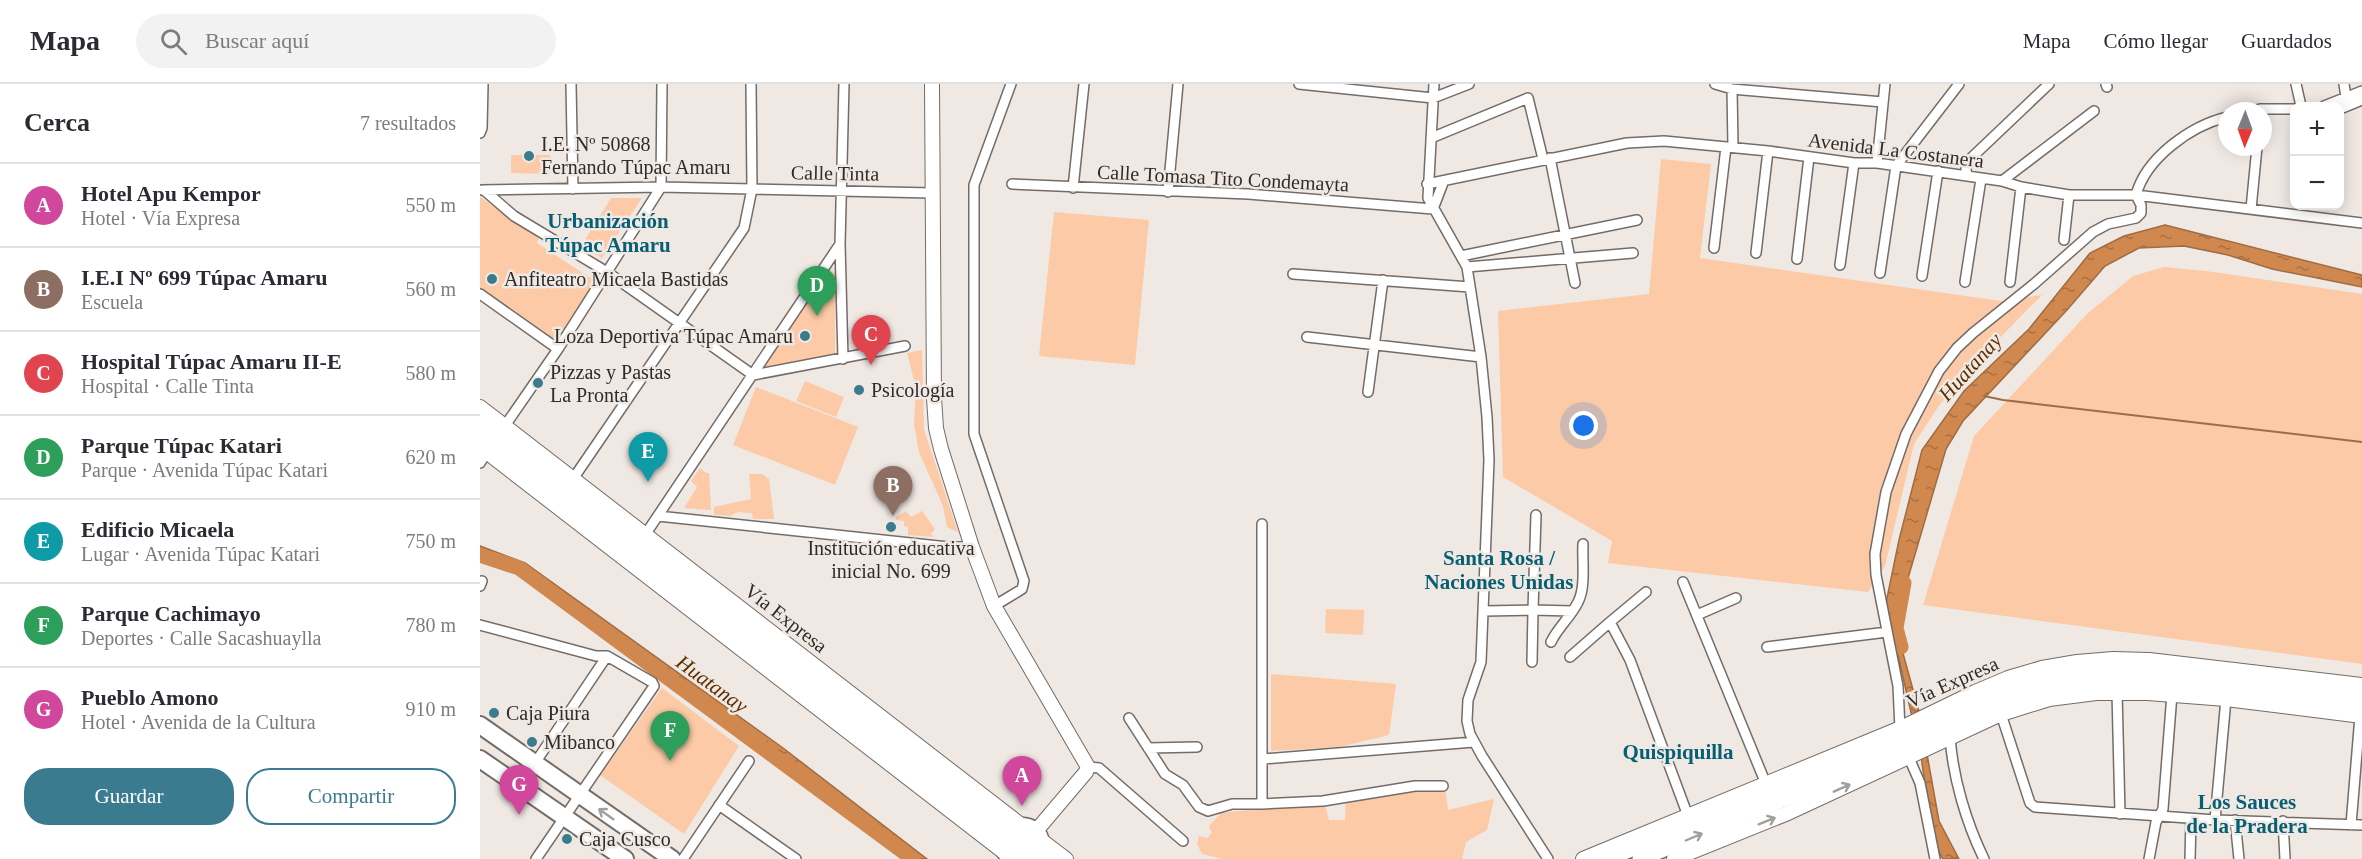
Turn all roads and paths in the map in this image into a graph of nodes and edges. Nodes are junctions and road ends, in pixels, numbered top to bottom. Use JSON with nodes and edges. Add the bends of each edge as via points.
{"nodes":[{"id":1,"x":483,"y":84,"type":"edge"},
{"id":2,"x":570,"y":84,"type":"edge"},
{"id":3,"x":662,"y":84,"type":"edge"},
{"id":4,"x":751,"y":84,"type":"edge"},
{"id":5,"x":844,"y":84,"type":"edge"},
{"id":6,"x":932,"y":84,"type":"edge"},
{"id":7,"x":1011,"y":84,"type":"edge"},
{"id":8,"x":1084,"y":84,"type":"edge"},
{"id":9,"x":1178,"y":84,"type":"edge"},
{"id":10,"x":1299,"y":84,"type":"edge"},
{"id":11,"x":1434,"y":84,"type":"edge"},
{"id":12,"x":1469,"y":84,"type":"edge"},
{"id":13,"x":1715,"y":84,"type":"edge"},
{"id":14,"x":1885,"y":84,"type":"edge"},
{"id":15,"x":1959,"y":84,"type":"edge"},
{"id":16,"x":2049,"y":84,"type":"edge"},
{"id":17,"x":2296,"y":84,"type":"edge"},
{"id":18,"x":2343,"y":84,"type":"edge"},
{"id":19,"x":1732,"y":89,"type":"junction"},
{"id":20,"x":2362,"y":91,"type":"edge"},
{"id":21,"x":2346,"y":97,"type":"junction"},
{"id":22,"x":1433,"y":98,"type":"junction"},
{"id":23,"x":2362,"y":100,"type":"edge"},
{"id":24,"x":1884,"y":102,"type":"junction"},
{"id":25,"x":2300,"y":102,"type":"edge"},
{"id":26,"x":2334,"y":102,"type":"edge"},
{"id":27,"x":2344,"y":107,"type":"edge"},
{"id":28,"x":2272,"y":109,"type":"edge"},
{"id":29,"x":2290,"y":109,"type":"edge"},
{"id":30,"x":2094,"y":111,"type":"dead end"},
{"id":31,"x":2218,"y":119,"type":"edge"},
{"id":32,"x":480,"y":133,"type":"edge"},
{"id":33,"x":1431,"y":138,"type":"junction"},
{"id":34,"x":1730,"y":147,"type":"junction"},
{"id":35,"x":1768,"y":151,"type":"junction"},
{"id":36,"x":2256,"y":156,"type":"edge"},
{"id":37,"x":1809,"y":157,"type":"junction"},
{"id":38,"x":1546,"y":159,"type":"junction"},
{"id":39,"x":1854,"y":163,"type":"junction"},
{"id":40,"x":1877,"y":163,"type":"junction"},
{"id":41,"x":1896,"y":166,"type":"junction"},
{"id":42,"x":1938,"y":171,"type":"junction"},
{"id":43,"x":1967,"y":176,"type":"junction"},
{"id":44,"x":1981,"y":179,"type":"junction"},
{"id":45,"x":2002,"y":181,"type":"junction"},
{"id":46,"x":1443,"y":183,"type":"junction"},
{"id":47,"x":1012,"y":184,"type":"dead end"},
{"id":48,"x":1427,"y":184,"type":"junction"},
{"id":49,"x":661,"y":187,"type":"junction"},
{"id":50,"x":2021,"y":187,"type":"junction"},
{"id":51,"x":1073,"y":188,"type":"junction"},
{"id":52,"x":573,"y":189,"type":"junction"},
{"id":53,"x":752,"y":189,"type":"junction"},
{"id":54,"x":482,"y":190,"type":"edge"},
{"id":55,"x":843,"y":191,"type":"junction"},
{"id":56,"x":1168,"y":192,"type":"junction"},
{"id":57,"x":932,"y":194,"type":"junction"},
{"id":58,"x":2068,"y":195,"type":"junction"},
{"id":59,"x":2136,"y":195,"type":"junction"},
{"id":60,"x":1433,"y":208,"type":"junction"},
{"id":61,"x":2251,"y":209,"type":"junction"},
{"id":62,"x":2309,"y":210,"type":"edge"},
{"id":63,"x":2308,"y":216,"type":"junction"},
{"id":64,"x":1636,"y":219,"type":"dead end"},
{"id":65,"x":2362,"y":223,"type":"edge"},
{"id":66,"x":1566,"y":233,"type":"junction"},
{"id":67,"x":2064,"y":240,"type":"dead end"},
{"id":68,"x":840,"y":244,"type":"junction"},
{"id":69,"x":1714,"y":248,"type":"dead end"},
{"id":70,"x":1633,"y":253,"type":"dead end"},
{"id":71,"x":1756,"y":253,"type":"dead end"},
{"id":72,"x":1461,"y":256,"type":"junction"},
{"id":73,"x":1572,"y":258,"type":"junction"},
{"id":74,"x":1797,"y":259,"type":"dead end"},
{"id":75,"x":1840,"y":265,"type":"dead end"},
{"id":76,"x":1467,"y":267,"type":"junction"},
{"id":77,"x":607,"y":272,"type":"junction"},
{"id":78,"x":1880,"y":273,"type":"dead end"},
{"id":79,"x":1293,"y":274,"type":"dead end"},
{"id":80,"x":1922,"y":276,"type":"dead end"},
{"id":81,"x":1383,"y":280,"type":"junction"},
{"id":82,"x":1965,"y":282,"type":"dead end"},
{"id":83,"x":2010,"y":282,"type":"dead end"},
{"id":84,"x":1575,"y":283,"type":"dead end"},
{"id":85,"x":1470,"y":287,"type":"junction"},
{"id":86,"x":480,"y":294,"type":"edge"},
{"id":87,"x":679,"y":322,"type":"junction"},
{"id":88,"x":1307,"y":337,"type":"dead end"},
{"id":89,"x":1373,"y":345,"type":"junction"},
{"id":90,"x":905,"y":346,"type":"dead end"},
{"id":91,"x":558,"y":349,"type":"junction"},
{"id":92,"x":1481,"y":357,"type":"junction"},
{"id":93,"x":843,"y":359,"type":"junction"},
{"id":94,"x":753,"y":375,"type":"junction"},
{"id":95,"x":1368,"y":392,"type":"dead end"},
{"id":96,"x":480,"y":407,"type":"edge"},
{"id":97,"x":480,"y":420,"type":"edge"},
{"id":98,"x":489,"y":443,"type":"edge"},
{"id":99,"x":573,"y":479,"type":"junction"},
{"id":100,"x":1536,"y":515,"type":"dead end"},
{"id":101,"x":658,"y":516,"type":"junction"},
{"id":102,"x":1262,"y":524,"type":"dead end"},
{"id":103,"x":645,"y":535,"type":"junction"},
{"id":104,"x":1582,"y":544,"type":"dead end"},
{"id":105,"x":972,"y":547,"type":"junction"},
{"id":106,"x":1683,"y":582,"type":"dead end"},
{"id":107,"x":1646,"y":592,"type":"dead end"},
{"id":108,"x":696,"y":594,"type":"junction"},
{"id":109,"x":1736,"y":598,"type":"dead end"},
{"id":110,"x":730,"y":600,"type":"junction"},
{"id":111,"x":994,"y":606,"type":"junction"},
{"id":112,"x":1533,"y":610,"type":"junction"},
{"id":113,"x":1483,"y":611,"type":"junction"},
{"id":114,"x":1572,"y":611,"type":"junction"},
{"id":115,"x":1697,"y":615,"type":"junction"},
{"id":116,"x":1610,"y":622,"type":"junction"},
{"id":117,"x":480,"y":625,"type":"edge"},
{"id":118,"x":712,"y":626,"type":"junction"},
{"id":119,"x":1887,"y":632,"type":"junction"},
{"id":120,"x":781,"y":640,"type":"junction"},
{"id":121,"x":1551,"y":642,"type":"dead end"},
{"id":122,"x":1767,"y":647,"type":"dead end"},
{"id":123,"x":607,"y":656,"type":"junction"},
{"id":124,"x":1570,"y":657,"type":"dead end"},
{"id":125,"x":1532,"y":662,"type":"dead end"},
{"id":126,"x":762,"y":664,"type":"junction"},
{"id":127,"x":798,"y":673,"type":"junction"},
{"id":128,"x":2148,"y":676,"type":"junction"},
{"id":129,"x":2362,"y":685,"type":"edge"},
{"id":130,"x":2117,"y":692,"type":"junction"},
{"id":131,"x":2172,"y":694,"type":"junction"},
{"id":132,"x":2362,"y":696,"type":"edge"},
{"id":133,"x":2226,"y":699,"type":"junction"},
{"id":134,"x":2361,"y":713,"type":"edge"},
{"id":135,"x":2001,"y":714,"type":"junction"},
{"id":136,"x":1129,"y":718,"type":"dead end"},
{"id":137,"x":480,"y":725,"type":"edge"},
{"id":138,"x":1946,"y":726,"type":"junction"},
{"id":139,"x":1474,"y":742,"type":"junction"},
{"id":140,"x":1904,"y":743,"type":"junction"},
{"id":141,"x":1197,"y":747,"type":"dead end"},
{"id":142,"x":1148,"y":748,"type":"junction"},
{"id":143,"x":480,"y":759,"type":"edge"},
{"id":144,"x":1263,"y":759,"type":"junction"},
{"id":145,"x":749,"y":761,"type":"dead end"},
{"id":146,"x":535,"y":763,"type":"junction"},
{"id":147,"x":1088,"y":767,"type":"junction"},
{"id":148,"x":1766,"y":784,"type":"junction"},
{"id":149,"x":1443,"y":786,"type":"dead end"},
{"id":150,"x":579,"y":795,"type":"junction"},
{"id":151,"x":1262,"y":804,"type":"junction"},
{"id":152,"x":719,"y":805,"type":"junction"},
{"id":153,"x":2120,"y":814,"type":"junction"},
{"id":154,"x":1688,"y":816,"type":"junction"},
{"id":155,"x":565,"y":817,"type":"junction"},
{"id":156,"x":2159,"y":817,"type":"junction"},
{"id":157,"x":2191,"y":819,"type":"junction"},
{"id":158,"x":2215,"y":820,"type":"junction"},
{"id":159,"x":2235,"y":820,"type":"junction"},
{"id":160,"x":2283,"y":821,"type":"junction"},
{"id":161,"x":2351,"y":825,"type":"junction"},
{"id":162,"x":2362,"y":825,"type":"edge"},
{"id":163,"x":1010,"y":841,"type":"edge"},
{"id":164,"x":1183,"y":841,"type":"dead end"},
{"id":165,"x":1038,"y":850,"type":"edge"},
{"id":166,"x":536,"y":859,"type":"edge"},
{"id":167,"x":625,"y":859,"type":"edge"},
{"id":168,"x":672,"y":859,"type":"edge"},
{"id":169,"x":683,"y":859,"type":"edge"},
{"id":170,"x":796,"y":859,"type":"edge"},
{"id":171,"x":1066,"y":859,"type":"edge"},
{"id":172,"x":1548,"y":859,"type":"edge"},
{"id":173,"x":1583,"y":859,"type":"edge"},
{"id":174,"x":1607,"y":859,"type":"edge"},
{"id":175,"x":1640,"y":859,"type":"edge"},
{"id":176,"x":1674,"y":859,"type":"edge"},
{"id":177,"x":1935,"y":859,"type":"edge"},
{"id":178,"x":1984,"y":859,"type":"edge"},
{"id":179,"x":2149,"y":859,"type":"edge"},
{"id":180,"x":2190,"y":859,"type":"edge"},
{"id":181,"x":2239,"y":859,"type":"edge"},
{"id":182,"x":2285,"y":859,"type":"edge"}],
"edges":[{"from":1,"to":32,"type":"street"},
{"from":2,"to":52,"type":"street"},
{"from":3,"to":49,"type":"street"},
{"from":4,"to":53,"type":"street"},
{"from":5,"to":55,"type":"street"},
{"from":6,"to":57,"type":"main road"},
{"from":7,"to":111,"type":"street","via":[[974,185],[974,434],[1024,586]]},
{"from":8,"to":51,"type":"street"},
{"from":9,"to":56,"type":"street"},
{"from":10,"to":22,"type":"street"},
{"from":11,"to":22,"type":"street"},
{"from":12,"to":22,"type":"street"},
{"from":13,"to":19,"type":"street"},
{"from":14,"to":24,"type":"street"},
{"from":15,"to":41,"type":"street"},
{"from":16,"to":43,"type":"street","via":[[1968,162]]},
{"from":17,"to":25,"type":"street"},
{"from":18,"to":21,"type":"street"},
{"from":19,"to":24,"type":"street"},
{"from":19,"to":34,"type":"street"},
{"from":20,"to":21,"type":"street"},
{"from":21,"to":26,"type":"street"},
{"from":22,"to":33,"type":"street"},
{"from":23,"to":27,"type":"street"},
{"from":24,"to":40,"type":"street"},
{"from":28,"to":29,"type":"street"},
{"from":30,"to":45,"type":"street"},
{"from":31,"to":59,"type":"street","via":[[2193,131],[2156,159],[2142,177]]},
{"from":33,"to":38,"type":"street","via":[[1528,98]]},
{"from":33,"to":48,"type":"street"},
{"from":34,"to":35,"type":"street","name":"Avenida La Costanera"},
{"from":34,"to":38,"type":"street","name":"Avenida La Costanera","via":[[1664,141],[1627,143]]},
{"from":34,"to":69,"type":"street"},
{"from":35,"to":37,"type":"street","name":"Avenida La Costanera"},
{"from":35,"to":71,"type":"street"},
{"from":36,"to":61,"type":"street"},
{"from":37,"to":39,"type":"street","name":"Avenida La Costanera"},
{"from":37,"to":74,"type":"street"},
{"from":38,"to":46,"type":"street","name":"Avenida La Costanera"},
{"from":38,"to":66,"type":"street"},
{"from":39,"to":40,"type":"street","name":"Avenida La Costanera"},
{"from":39,"to":75,"type":"street"},
{"from":40,"to":41,"type":"street","name":"Avenida La Costanera"},
{"from":41,"to":42,"type":"street","name":"Avenida La Costanera"},
{"from":41,"to":78,"type":"street"},
{"from":42,"to":43,"type":"street","name":"Avenida La Costanera"},
{"from":42,"to":80,"type":"street"},
{"from":43,"to":44,"type":"street","name":"Avenida La Costanera"},
{"from":44,"to":45,"type":"street","name":"Avenida La Costanera"},
{"from":44,"to":82,"type":"street"},
{"from":45,"to":50,"type":"street","name":"Avenida La Costanera"},
{"from":46,"to":48,"type":"street","name":"Avenida La Costanera"},
{"from":46,"to":60,"type":"street"},
{"from":47,"to":51,"type":"street","name":"Calle Tomasa Tito Condemayta"},
{"from":48,"to":60,"type":"street"},
{"from":49,"to":52,"type":"street","name":"Calle Tinta"},
{"from":49,"to":53,"type":"street","name":"Calle Tinta"},
{"from":49,"to":77,"type":"street"},
{"from":50,"to":58,"type":"street","name":"Avenida La Costanera"},
{"from":50,"to":83,"type":"street"},
{"from":51,"to":56,"type":"street","name":"Calle Tomasa Tito Condemayta"},
{"from":52,"to":54,"type":"street","name":"Calle Tinta"},
{"from":53,"to":55,"type":"street","name":"Calle Tinta"},
{"from":53,"to":87,"type":"street","via":[[744,228]]},
{"from":54,"to":77,"type":"street","name":"Calle Tinta","via":[[514,216]]},
{"from":55,"to":57,"type":"street","name":"Calle Tinta"},
{"from":55,"to":68,"type":"street"},
{"from":56,"to":60,"type":"street","name":"Calle Tomasa Tito Condemayta"},
{"from":57,"to":105,"type":"main road","via":[[936,428]]},
{"from":58,"to":59,"type":"street","name":"Avenida La Costanera"},
{"from":58,"to":67,"type":"street"},
{"from":59,"to":61,"type":"street","name":"Avenida La Costanera"},
{"from":59,"to":119,"type":"street","via":[[2141,213],[2136,218],[2108,224],[2080,242],[1957,348],[1928,391],[1892,472],[1880,522],[1875,575]]},
{"from":60,"to":72,"type":"street"},
{"from":61,"to":63,"type":"street","name":"Avenida La Costanera"},
{"from":62,"to":63,"type":"street"},
{"from":63,"to":65,"type":"street","name":"Avenida La Costanera"},
{"from":64,"to":66,"type":"street"},
{"from":66,"to":72,"type":"street"},
{"from":66,"to":73,"type":"street"},
{"from":68,"to":93,"type":"street"},
{"from":68,"to":94,"type":"street"},
{"from":70,"to":73,"type":"street"},
{"from":72,"to":76,"type":"street"},
{"from":73,"to":76,"type":"street"},
{"from":73,"to":84,"type":"street"},
{"from":76,"to":85,"type":"street"},
{"from":77,"to":87,"type":"street","name":"Calle Tinta"},
{"from":77,"to":91,"type":"street"},
{"from":79,"to":81,"type":"street"},
{"from":81,"to":85,"type":"street"},
{"from":81,"to":89,"type":"street"},
{"from":85,"to":92,"type":"street"},
{"from":86,"to":91,"type":"street"},
{"from":87,"to":94,"type":"street","name":"Calle Tinta"},
{"from":87,"to":99,"type":"street"},
{"from":88,"to":89,"type":"street"},
{"from":89,"to":92,"type":"street"},
{"from":89,"to":95,"type":"street"},
{"from":90,"to":93,"type":"street"},
{"from":91,"to":98,"type":"street"},
{"from":92,"to":113,"type":"street","via":[[1489,460]]},
{"from":93,"to":94,"type":"street"},
{"from":94,"to":101,"type":"street"},
{"from":96,"to":98,"type":"main road","name":"Vía Expresa"},
{"from":97,"to":98,"type":"main road","name":"Vía Expresa"},
{"from":98,"to":99,"type":"main road","name":"Vía Expresa"},
{"from":98,"to":108,"type":"main road","name":"Vía Expresa"},
{"from":98,"to":118,"type":"main road","name":"Vía Expresa"},
{"from":99,"to":103,"type":"main road","name":"Vía Expresa"},
{"from":100,"to":112,"type":"street"},
{"from":101,"to":103,"type":"street"},
{"from":101,"to":105,"type":"street"},
{"from":102,"to":144,"type":"street"},
{"from":103,"to":110,"type":"main road","name":"Vía Expresa"},
{"from":104,"to":114,"type":"street","via":[[1582,593]]},
{"from":105,"to":111,"type":"main road"},
{"from":106,"to":115,"type":"street"},
{"from":107,"to":116,"type":"street"},
{"from":108,"to":110,"type":"main road"},
{"from":108,"to":118,"type":"main road"},
{"from":108,"to":127,"type":"main road","name":"Vía Expresa"},
{"from":109,"to":115,"type":"street"},
{"from":110,"to":120,"type":"main road","name":"Vía Expresa"},
{"from":111,"to":147,"type":"main road"},
{"from":112,"to":113,"type":"street"},
{"from":112,"to":114,"type":"street"},
{"from":112,"to":125,"type":"street"},
{"from":113,"to":139,"type":"street","via":[[1481,662],[1467,712]]},
{"from":114,"to":121,"type":"street"},
{"from":115,"to":148,"type":"street"},
{"from":116,"to":124,"type":"street"},
{"from":116,"to":154,"type":"street","via":[[1630,660]]},
{"from":117,"to":123,"type":"street"},
{"from":118,"to":126,"type":"main road","name":"Vía Expresa"},
{"from":119,"to":122,"type":"street"},
{"from":119,"to":140,"type":"street"},
{"from":120,"to":127,"type":"main road"},
{"from":120,"to":163,"type":"main road","name":"Vía Expresa"},
{"from":123,"to":146,"type":"street"},
{"from":123,"to":150,"type":"street","via":[[652,682],[652,690]]},
{"from":126,"to":127,"type":"main road"},
{"from":126,"to":163,"type":"main road","name":"Vía Expresa"},
{"from":127,"to":163,"type":"main road","name":"Vía Expresa"},
{"from":128,"to":132,"type":"main road","name":"Vía Expresa"},
{"from":128,"to":134,"type":"main road","name":"Vía Expresa"},
{"from":128,"to":138,"type":"main road","name":"Vía Expresa","via":[[2101,669],[2043,677],[1987,696]]},
{"from":129,"to":138,"type":"main road","name":"Vía Expresa","via":[[2191,664],[2113,659],[2077,662],[2019,675],[1975,692]]},
{"from":130,"to":131,"type":"main road","name":"Vía Expresa"},
{"from":130,"to":135,"type":"main road","name":"Vía Expresa","via":[[2049,699]]},
{"from":130,"to":153,"type":"street"},
{"from":131,"to":133,"type":"main road","name":"Vía Expresa"},
{"from":131,"to":156,"type":"street","via":[[2163,809]]},
{"from":133,"to":134,"type":"main road","name":"Vía Expresa"},
{"from":133,"to":158,"type":"street"},
{"from":134,"to":161,"type":"street"},
{"from":135,"to":138,"type":"main road","name":"Vía Expresa"},
{"from":135,"to":153,"type":"street","via":[[2032,806]]},
{"from":136,"to":142,"type":"street"},
{"from":137,"to":146,"type":"highway"},
{"from":138,"to":140,"type":"main road","name":"Vía Expresa"},
{"from":138,"to":140,"type":"main road","name":"Vía Expresa"},
{"from":138,"to":178,"type":"street","via":[[1963,803]]},
{"from":139,"to":144,"type":"street"},
{"from":139,"to":172,"type":"street"},
{"from":140,"to":148,"type":"main road","name":"Vía Expresa"},
{"from":140,"to":174,"type":"main road","name":"Vía Expresa"},
{"from":175,"to":140,"type":"main road","name":"Vía Expresa","one_way":true},
{"from":176,"to":140,"type":"main road","name":"Vía Expresa","one_way":true,"via":[[1788,813]]},
{"from":140,"to":177,"type":"street","via":[[1920,783]]},
{"from":141,"to":142,"type":"street"},
{"from":142,"to":151,"type":"street","via":[[1165,774],[1183,785],[1199,807],[1208,811],[1232,804]]},
{"from":143,"to":155,"type":"highway"},
{"from":144,"to":151,"type":"street"},
{"from":145,"to":152,"type":"street"},
{"from":146,"to":150,"type":"highway"},
{"from":147,"to":164,"type":"street","via":[[1099,768]]},
{"from":147,"to":165,"type":"main road"},
{"from":148,"to":154,"type":"main road","name":"Vía Expresa"},
{"from":149,"to":151,"type":"street","via":[[1415,786],[1323,801]]},
{"from":150,"to":155,"type":"street"},
{"from":168,"to":150,"type":"highway","one_way":true},
{"from":152,"to":169,"type":"street"},
{"from":152,"to":170,"type":"street"},
{"from":153,"to":156,"type":"street"},
{"from":154,"to":173,"type":"main road","name":"Vía Expresa"},
{"from":155,"to":166,"type":"street"},
{"from":155,"to":167,"type":"highway"},
{"from":156,"to":157,"type":"street"},
{"from":156,"to":179,"type":"street"},
{"from":157,"to":158,"type":"street"},
{"from":157,"to":180,"type":"street"},
{"from":158,"to":159,"type":"street"},
{"from":159,"to":160,"type":"street"},
{"from":159,"to":181,"type":"street"},
{"from":160,"to":161,"type":"street"},
{"from":160,"to":182,"type":"street"},
{"from":161,"to":162,"type":"street"},
{"from":163,"to":165,"type":"main road","name":"Vía Expresa"},
{"from":163,"to":165,"type":"main road","name":"Vía Expresa","via":[[1029,826]]},
{"from":165,"to":171,"type":"main road","name":"Vía Expresa"}]}
